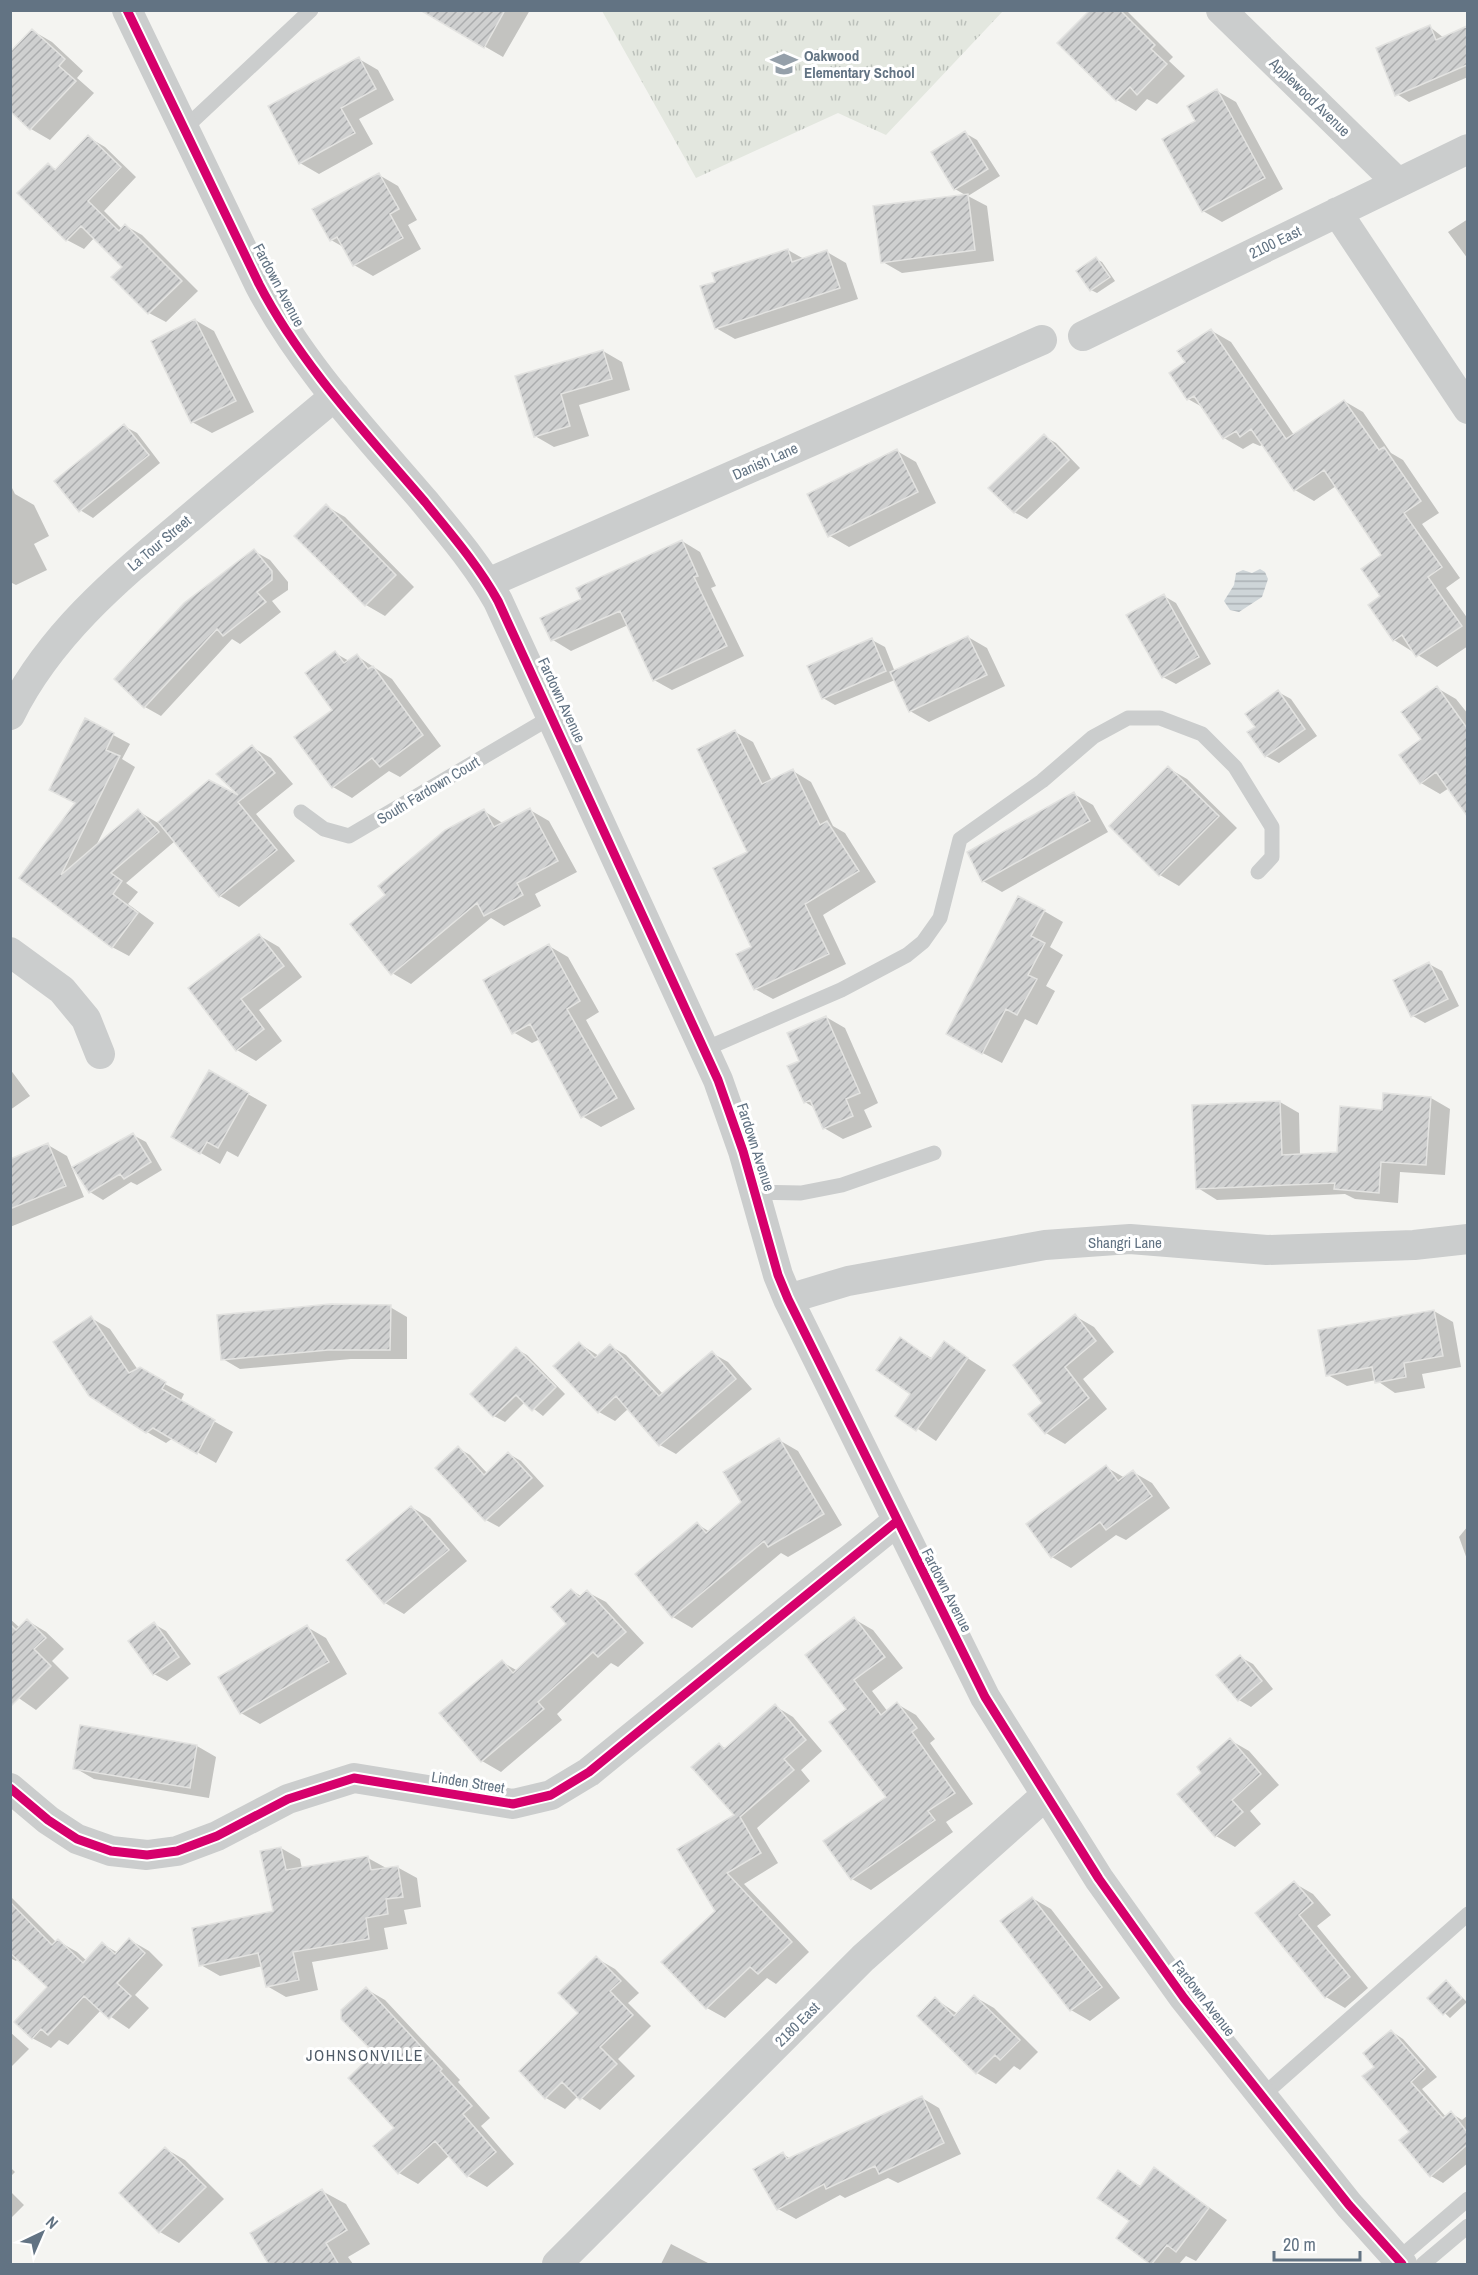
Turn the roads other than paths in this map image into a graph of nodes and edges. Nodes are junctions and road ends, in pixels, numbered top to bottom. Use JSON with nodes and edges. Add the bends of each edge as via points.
{"nodes":[{"id":1,"x":127,"y":10,"type":"edge"},
{"id":2,"x":311,"y":10,"type":"edge"},
{"id":3,"x":1221,"y":10,"type":"edge"},
{"id":4,"x":184,"y":128,"type":"junction"},
{"id":5,"x":1467,"y":149,"type":"edge"},
{"id":6,"x":1398,"y":183,"type":"junction"},
{"id":7,"x":1337,"y":212,"type":"junction"},
{"id":8,"x":1083,"y":336,"type":"dead end"},
{"id":9,"x":1042,"y":340,"type":"dead end"},
{"id":10,"x":335,"y":396,"type":"junction"},
{"id":11,"x":1467,"y":409,"type":"edge"},
{"id":12,"x":488,"y":582,"type":"junction"},
{"id":13,"x":15,"y":695,"type":"edge"},
{"id":14,"x":553,"y":716,"type":"junction"},
{"id":15,"x":301,"y":812,"type":"dead end"},
{"id":16,"x":1258,"y":872,"type":"dead end"},
{"id":17,"x":10,"y":952,"type":"edge"},
{"id":18,"x":705,"y":1049,"type":"junction"},
{"id":19,"x":100,"y":1054,"type":"dead end"},
{"id":20,"x":934,"y":1153,"type":"dead end"},
{"id":21,"x":755,"y":1192,"type":"junction"},
{"id":22,"x":1467,"y":1239,"type":"edge"},
{"id":23,"x":788,"y":1299,"type":"junction"},
{"id":24,"x":896,"y":1522,"type":"junction"},
{"id":25,"x":10,"y":1788,"type":"edge"},
{"id":26,"x":1046,"y":1795,"type":"junction"},
{"id":27,"x":1467,"y":1914,"type":"edge"},
{"id":28,"x":1262,"y":2096,"type":"junction"},
{"id":29,"x":1467,"y":2199,"type":"edge"},
{"id":30,"x":1467,"y":2226,"type":"edge"},
{"id":31,"x":1407,"y":2263,"type":"edge"},
{"id":32,"x":557,"y":2265,"type":"edge"}],
"edges":[{"from":1,"to":4,"type":"street","name":"Fardown Avenue"},
{"from":2,"to":4,"type":"lane"},
{"from":3,"to":6,"type":"street","name":"Applewood Avenue"},
{"from":4,"to":10,"type":"street","name":"Fardown Avenue","via":[[270,306]]},
{"from":5,"to":6,"type":"street","name":"2100 East"},
{"from":6,"to":7,"type":"street","name":"2100 East"},
{"from":7,"to":8,"type":"street","name":"2100 East"},
{"from":7,"to":11,"type":"street"},
{"from":9,"to":12,"type":"street","name":"Danish Lane"},
{"from":10,"to":12,"type":"street","name":"Fardown Avenue"},
{"from":10,"to":13,"type":"street","name":"La Tour Street","via":[[107,587]]},
{"from":12,"to":14,"type":"street","name":"Fardown Avenue"},
{"from":14,"to":15,"type":"lane","name":"South Fardown Court","via":[[349,836],[324,829]]},
{"from":14,"to":18,"type":"street","name":"Fardown Avenue"},
{"from":16,"to":18,"type":"lane","via":[[1272,857],[1272,827],[1235,767],[1202,734],[1160,718],[1128,718],[1093,737],[1042,781],[960,839],[940,918],[923,942],[907,955],[841,990]]},
{"from":17,"to":19,"type":"street","via":[[62,990],[86,1019]]},
{"from":18,"to":21,"type":"street","name":"Fardown Avenue"},
{"from":20,"to":21,"type":"lane","via":[[842,1185],[801,1193]]},
{"from":21,"to":23,"type":"street","name":"Fardown Avenue"},
{"from":22,"to":23,"type":"street","name":"Shangri Lane","via":[[1414,1245],[1267,1250],[1130,1239],[1045,1245],[848,1281]]},
{"from":23,"to":24,"type":"street","name":"Fardown Avenue"},
{"from":24,"to":25,"type":"street","name":"Linden Street","via":[[589,1772],[551,1795],[513,1804],[354,1778],[288,1799],[217,1836],[177,1851],[147,1855],[111,1851],[77,1839]]},
{"from":24,"to":26,"type":"street","name":"Fardown Avenue","via":[[985,1697]]},
{"from":26,"to":28,"type":"street","name":"Fardown Avenue","via":[[1156,1962]]},
{"from":26,"to":32,"type":"street","name":"2180 East","via":[[863,1958]]},
{"from":27,"to":28,"type":"lane"},
{"from":28,"to":31,"type":"street","name":"Fardown Avenue"},
{"from":29,"to":31,"type":"lane"},
{"from":30,"to":31,"type":"lane"}]}
